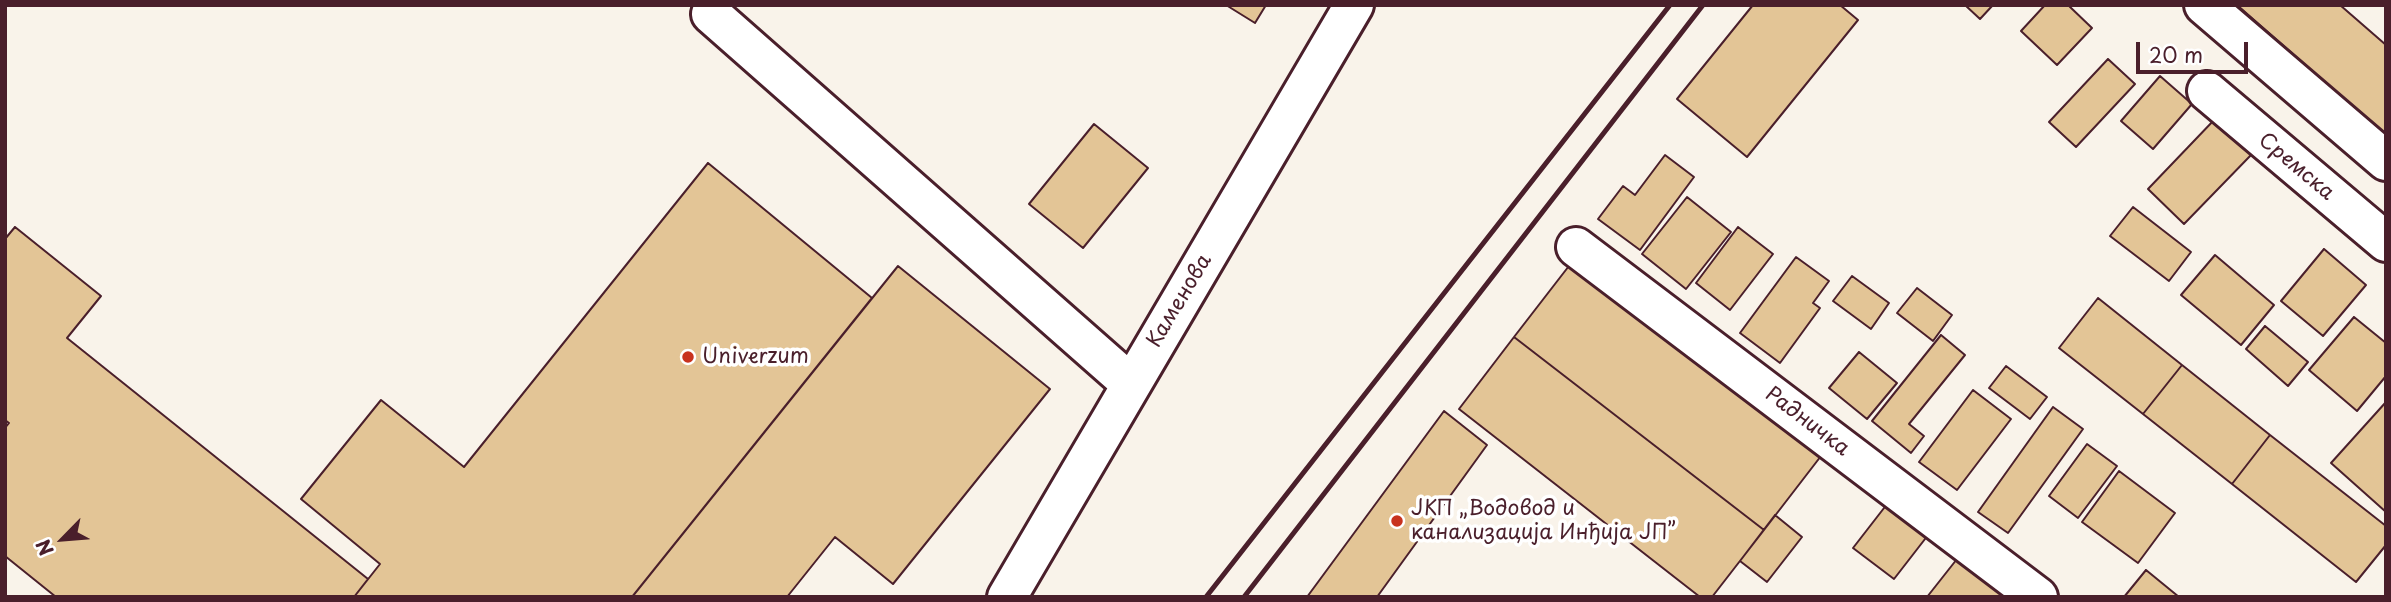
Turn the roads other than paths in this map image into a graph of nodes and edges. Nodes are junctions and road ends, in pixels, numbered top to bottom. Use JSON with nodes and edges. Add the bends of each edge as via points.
{"nodes":[{"id":1,"x":1354,"y":5,"type":"edge"},
{"id":2,"x":2204,"y":5,"type":"edge"},
{"id":3,"x":711,"y":14,"type":"dead end"},
{"id":4,"x":2207,"y":91,"type":"dead end"},
{"id":5,"x":2386,"y":161,"type":"edge"},
{"id":6,"x":2386,"y":242,"type":"edge"},
{"id":7,"x":1576,"y":247,"type":"dead end"},
{"id":8,"x":1131,"y":384,"type":"junction"},
{"id":9,"x":1007,"y":597,"type":"edge"},
{"id":10,"x":2038,"y":597,"type":"edge"}],
"edges":[{"from":1,"to":8,"type":"street","name":"Каменова"},
{"from":2,"to":5,"type":"street"},
{"from":3,"to":8,"type":"street"},
{"from":4,"to":6,"type":"street","name":"Сремска"},
{"from":7,"to":10,"type":"street","name":"Радничка"},
{"from":8,"to":9,"type":"street","name":"Каменова"}]}
